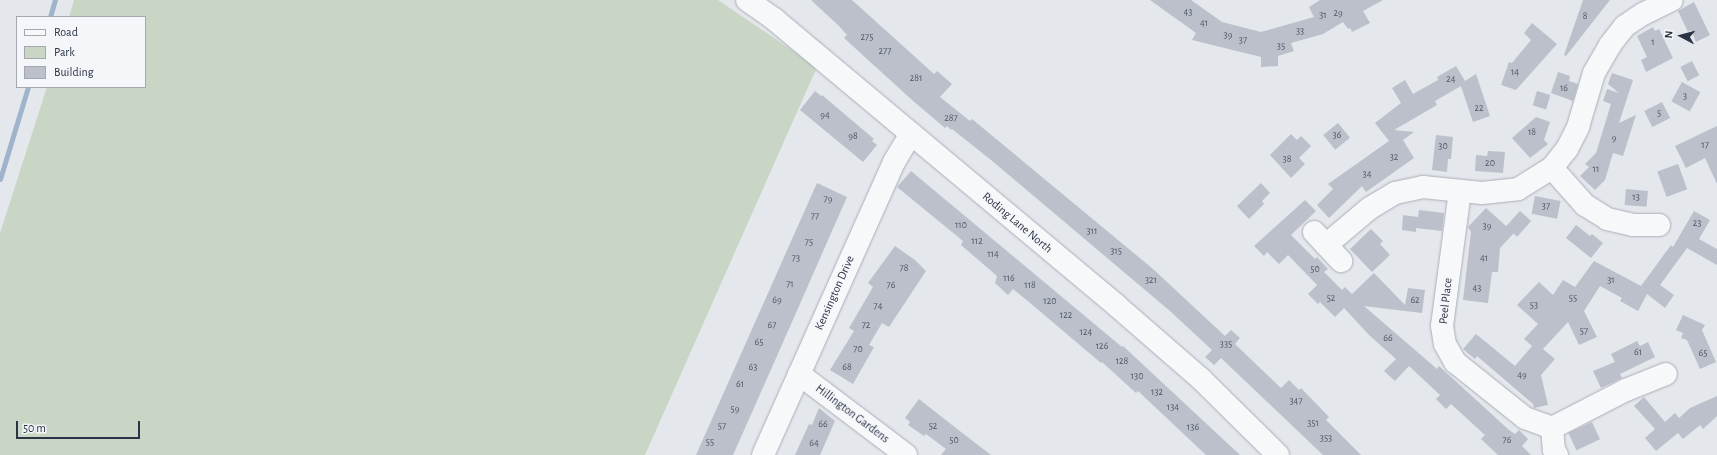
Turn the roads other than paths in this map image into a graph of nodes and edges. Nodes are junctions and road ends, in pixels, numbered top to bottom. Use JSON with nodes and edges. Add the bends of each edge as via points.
{"nodes":[{"id":1,"x":747,"y":0,"type":"edge"},
{"id":2,"x":1672,"y":0,"type":"edge"},
{"id":3,"x":911,"y":134,"type":"junction"},
{"id":4,"x":1552,"y":168,"type":"junction"},
{"id":5,"x":1460,"y":191,"type":"junction"},
{"id":6,"x":1659,"y":225,"type":"dead end"},
{"id":7,"x":1341,"y":261,"type":"dead end"},
{"id":8,"x":799,"y":374,"type":"junction"},
{"id":9,"x":1666,"y":374,"type":"dead end"},
{"id":10,"x":1552,"y":428,"type":"junction"},
{"id":11,"x":763,"y":455,"type":"edge"},
{"id":12,"x":906,"y":455,"type":"edge"},
{"id":13,"x":1278,"y":455,"type":"edge"},
{"id":14,"x":1557,"y":455,"type":"edge"}],
"edges":[{"from":1,"to":3,"type":"street","name":"Roding Lane North","via":[[774,19]]},
{"from":2,"to":4,"type":"street","via":[[1625,26],[1610,45],[1594,73],[1578,127],[1567,149]]},
{"from":3,"to":8,"type":"street","name":"Kensington Drive","via":[[894,162]]},
{"from":3,"to":13,"type":"street","name":"Roding Lane North","via":[[1201,379]]},
{"from":4,"to":5,"type":"street","via":[[1518,189],[1482,193]]},
{"from":4,"to":6,"type":"street","via":[[1585,205],[1607,219],[1633,225]]},
{"from":5,"to":7,"type":"street","via":[[1423,186],[1395,192],[1320,238]]},
{"from":5,"to":10,"type":"street","name":"Peel Place","via":[[1442,326],[1445,344],[1455,362],[1525,418]]},
{"from":8,"to":11,"type":"street","name":"Kensington Drive"},
{"from":8,"to":12,"type":"street","name":"Hillington Gardens"},
{"from":9,"to":10,"type":"street","via":[[1626,390]]},
{"from":10,"to":14,"type":"street","via":[[1554,450]]}]}
